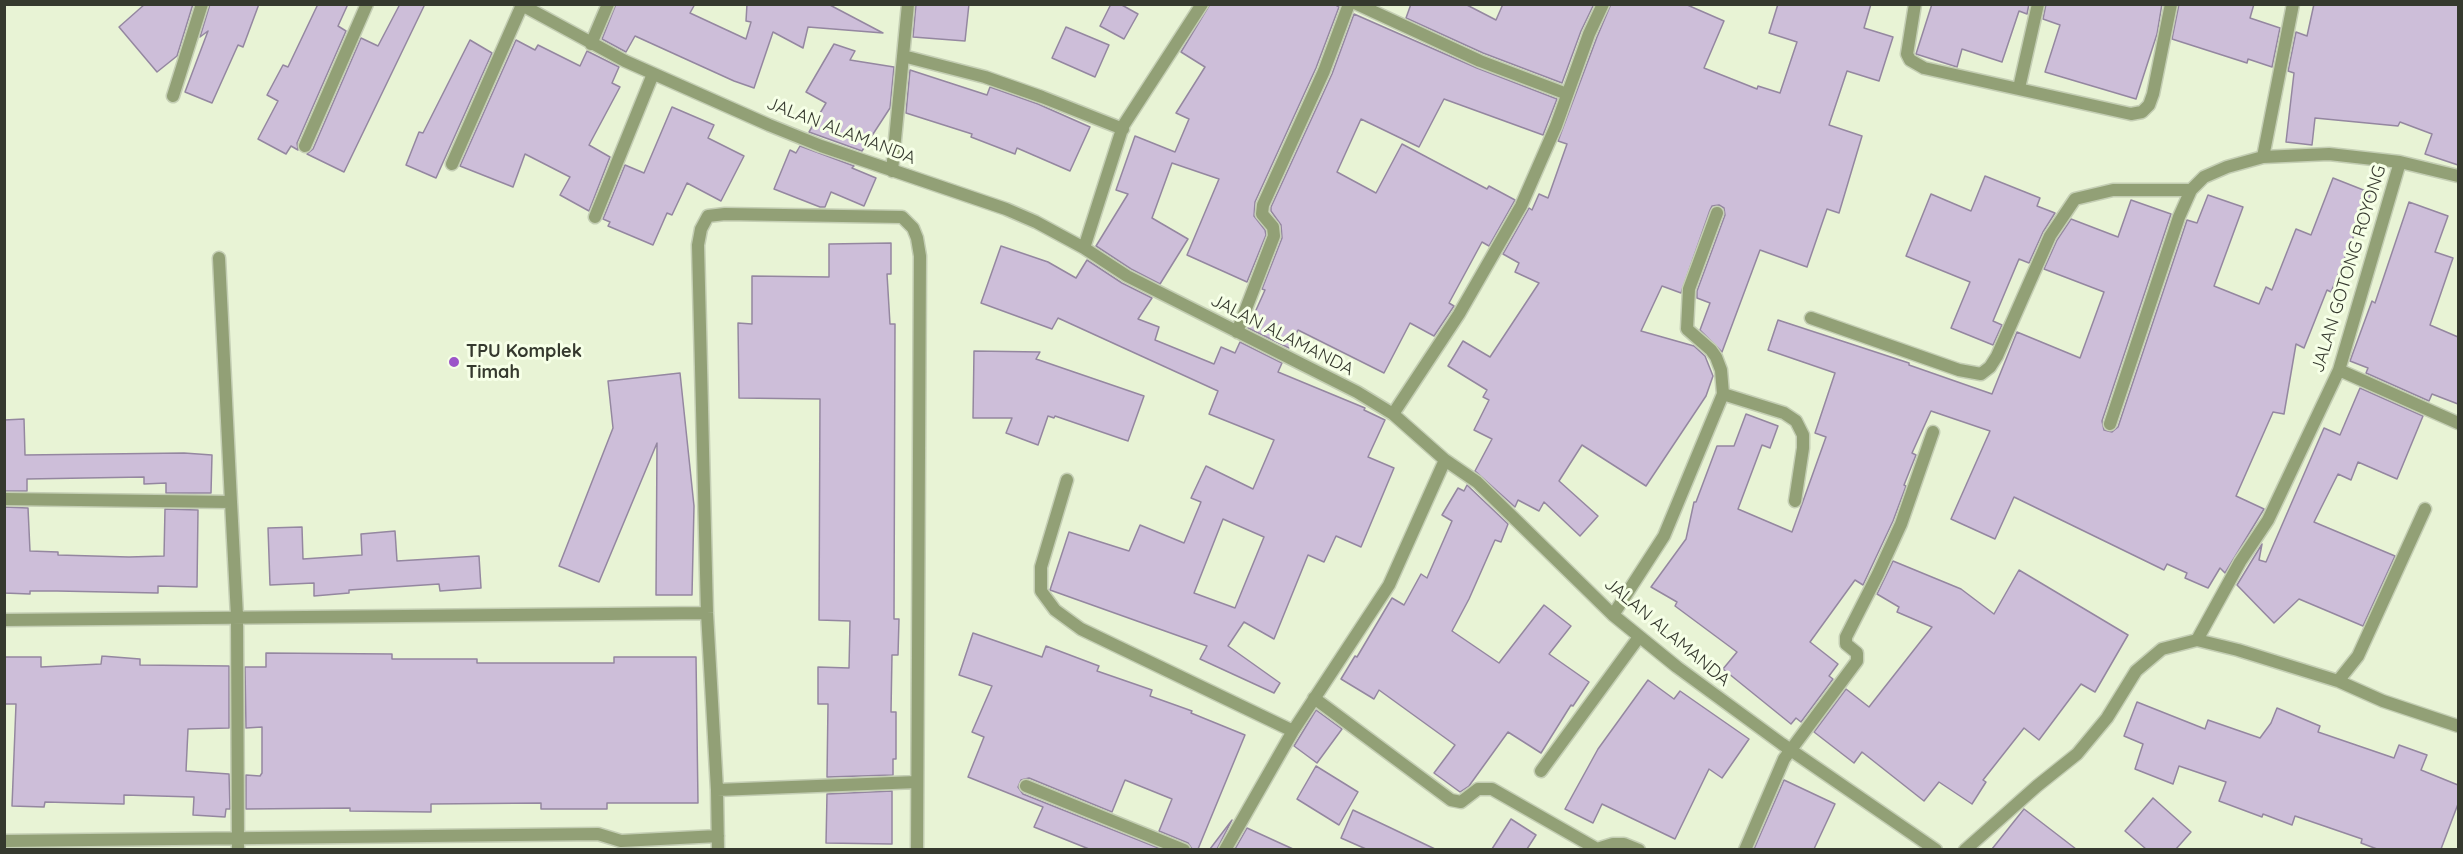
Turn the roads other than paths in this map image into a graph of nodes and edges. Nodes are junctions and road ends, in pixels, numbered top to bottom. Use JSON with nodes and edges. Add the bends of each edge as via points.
{"nodes":[{"id":1,"x":202,"y":4,"type":"edge"},
{"id":2,"x":367,"y":4,"type":"edge"},
{"id":3,"x":608,"y":4,"type":"edge"},
{"id":4,"x":908,"y":4,"type":"edge"},
{"id":5,"x":1202,"y":4,"type":"edge"},
{"id":6,"x":1349,"y":4,"type":"edge"},
{"id":7,"x":1357,"y":4,"type":"edge"},
{"id":8,"x":1603,"y":4,"type":"edge"},
{"id":9,"x":1915,"y":4,"type":"edge"},
{"id":10,"x":2038,"y":4,"type":"edge"},
{"id":11,"x":2171,"y":4,"type":"edge"},
{"id":12,"x":2293,"y":4,"type":"edge"},
{"id":13,"x":521,"y":5,"type":"edge"},
{"id":14,"x":591,"y":44,"type":"junction"},
{"id":15,"x":903,"y":56,"type":"junction"},
{"id":16,"x":653,"y":74,"type":"junction"},
{"id":17,"x":2019,"y":88,"type":"junction"},
{"id":18,"x":1567,"y":94,"type":"junction"},
{"id":19,"x":173,"y":96,"type":"dead end"},
{"id":20,"x":1123,"y":129,"type":"junction"},
{"id":21,"x":305,"y":146,"type":"dead end"},
{"id":22,"x":2263,"y":157,"type":"junction"},
{"id":23,"x":2400,"y":162,"type":"junction"},
{"id":24,"x":452,"y":164,"type":"dead end"},
{"id":25,"x":892,"y":171,"type":"junction"},
{"id":26,"x":2458,"y":176,"type":"edge"},
{"id":27,"x":2191,"y":190,"type":"junction"},
{"id":28,"x":1717,"y":213,"type":"dead end"},
{"id":29,"x":595,"y":217,"type":"dead end"},
{"id":30,"x":1084,"y":248,"type":"junction"},
{"id":31,"x":219,"y":258,"type":"dead end"},
{"id":32,"x":1811,"y":318,"type":"dead end"},
{"id":33,"x":1237,"y":332,"type":"junction"},
{"id":34,"x":2339,"y":370,"type":"junction"},
{"id":35,"x":1723,"y":394,"type":"junction"},
{"id":36,"x":1393,"y":414,"type":"junction"},
{"id":37,"x":2458,"y":423,"type":"edge"},
{"id":38,"x":2110,"y":424,"type":"dead end"},
{"id":39,"x":1933,"y":432,"type":"dead end"},
{"id":40,"x":1445,"y":460,"type":"junction"},
{"id":41,"x":1066,"y":480,"type":"dead end"},
{"id":42,"x":4,"y":499,"type":"edge"},
{"id":43,"x":1795,"y":501,"type":"dead end"},
{"id":44,"x":231,"y":502,"type":"junction"},
{"id":45,"x":2425,"y":509,"type":"dead end"},
{"id":46,"x":707,"y":613,"type":"junction"},
{"id":47,"x":1613,"y":615,"type":"junction"},
{"id":48,"x":237,"y":616,"type":"junction"},
{"id":49,"x":4,"y":620,"type":"edge"},
{"id":50,"x":1639,"y":637,"type":"junction"},
{"id":51,"x":2197,"y":640,"type":"junction"},
{"id":52,"x":2338,"y":681,"type":"junction"},
{"id":53,"x":1314,"y":698,"type":"junction"},
{"id":54,"x":2458,"y":726,"type":"edge"},
{"id":55,"x":1293,"y":731,"type":"junction"},
{"id":56,"x":1790,"y":750,"type":"junction"},
{"id":57,"x":1540,"y":771,"type":"dead end"},
{"id":58,"x":917,"y":782,"type":"junction"},
{"id":59,"x":1026,"y":786,"type":"dead end"},
{"id":60,"x":717,"y":790,"type":"junction"},
{"id":61,"x":718,"y":836,"type":"junction"},
{"id":62,"x":4,"y":841,"type":"edge"},
{"id":63,"x":621,"y":841,"type":"junction"},
{"id":64,"x":238,"y":844,"type":"edge"},
{"id":65,"x":1927,"y":847,"type":"edge"},
{"id":66,"x":611,"y":849,"type":"edge"},
{"id":67,"x":718,"y":849,"type":"edge"},
{"id":68,"x":917,"y":849,"type":"edge"},
{"id":69,"x":1184,"y":849,"type":"edge"},
{"id":70,"x":1225,"y":849,"type":"edge"},
{"id":71,"x":1639,"y":849,"type":"edge"},
{"id":72,"x":1745,"y":849,"type":"edge"},
{"id":73,"x":1965,"y":849,"type":"edge"}],
"edges":[{"from":1,"to":19,"type":"street"},
{"from":2,"to":21,"type":"street"},
{"from":3,"to":14,"type":"street"},
{"from":4,"to":15,"type":"street"},
{"from":5,"to":20,"type":"street"},
{"from":6,"to":33,"type":"street","via":[[1324,71],[1263,206],[1262,214],[1273,227],[1274,236]]},
{"from":7,"to":18,"type":"street","via":[[1480,61]]},
{"from":8,"to":18,"type":"street"},
{"from":9,"to":17,"type":"street","via":[[1906,48],[1910,60],[1924,68]]},
{"from":10,"to":17,"type":"street"},
{"from":11,"to":17,"type":"street","via":[[2153,94],[2142,112],[2131,114]]},
{"from":12,"to":22,"type":"street"},
{"from":13,"to":14,"type":"street","name":"JALAN ALAMANDA"},
{"from":13,"to":24,"type":"street"},
{"from":14,"to":16,"type":"street","name":"JALAN ALAMANDA"},
{"from":15,"to":20,"type":"street","via":[[985,77]]},
{"from":15,"to":25,"type":"street"},
{"from":16,"to":25,"type":"street","name":"JALAN ALAMANDA"},
{"from":16,"to":29,"type":"street"},
{"from":18,"to":36,"type":"street","via":[[1521,206],[1459,314]]},
{"from":20,"to":30,"type":"street"},
{"from":22,"to":23,"type":"street","name":"JALAN GOTONG ROYONG","via":[[2329,154]]},
{"from":22,"to":27,"type":"street","name":"JALAN GOTONG ROYONG","via":[[2204,177]]},
{"from":23,"to":26,"type":"street","name":"JALAN GOTONG ROYONG"},
{"from":23,"to":34,"type":"street","name":"JALAN GOTONG ROYONG"},
{"from":25,"to":30,"type":"street","name":"JALAN ALAMANDA","via":[[1006,209]]},
{"from":27,"to":32,"type":"street","via":[[2113,190],[2075,199],[2050,236],[1997,356],[1982,374],[1959,370]]},
{"from":27,"to":38,"type":"street"},
{"from":28,"to":35,"type":"street","via":[[1694,272],[1686,309],[1687,329],[1716,357]]},
{"from":30,"to":33,"type":"street","name":"JALAN ALAMANDA","via":[[1128,276]]},
{"from":31,"to":44,"type":"street"},
{"from":33,"to":36,"type":"street","name":"JALAN ALAMANDA"},
{"from":34,"to":37,"type":"street"},
{"from":34,"to":51,"type":"street","name":"JALAN GOTONG ROYONG","via":[[2268,520]]},
{"from":35,"to":43,"type":"street","via":[[1784,413],[1796,421],[1803,435],[1803,448]]},
{"from":35,"to":47,"type":"street","via":[[1664,536]]},
{"from":36,"to":40,"type":"street","name":"JALAN ALAMANDA"},
{"from":39,"to":56,"type":"street","via":[[1901,524],[1846,637],[1846,644],[1857,653],[1857,661]]},
{"from":40,"to":47,"type":"street","name":"JALAN ALAMANDA","via":[[1477,482]]},
{"from":40,"to":53,"type":"street","via":[[1389,585]]},
{"from":41,"to":55,"type":"street","via":[[1041,567],[1041,591],[1055,610],[1081,629]]},
{"from":42,"to":44,"type":"street"},
{"from":44,"to":48,"type":"street"},
{"from":45,"to":52,"type":"street","via":[[2358,656]]},
{"from":46,"to":48,"type":"street"},
{"from":46,"to":58,"type":"street","via":[[698,245],[704,222],[708,216],[724,214],[902,217],[913,228],[920,256]]},
{"from":46,"to":60,"type":"street"},
{"from":47,"to":50,"type":"street","name":"JALAN ALAMANDA"},
{"from":48,"to":49,"type":"street"},
{"from":48,"to":64,"type":"street"},
{"from":50,"to":56,"type":"street","name":"JALAN ALAMANDA"},
{"from":50,"to":57,"type":"street"},
{"from":51,"to":52,"type":"street"},
{"from":51,"to":73,"type":"street","via":[[2162,649],[2136,671],[2107,718],[2077,754]]},
{"from":52,"to":54,"type":"street"},
{"from":53,"to":55,"type":"street"},
{"from":53,"to":71,"type":"street","via":[[1451,800],[1461,802],[1478,789],[1492,789],[1597,849],[1624,844]]},
{"from":55,"to":70,"type":"street"},
{"from":56,"to":65,"type":"street","name":"JALAN ALAMANDA"},
{"from":56,"to":72,"type":"street"},
{"from":58,"to":60,"type":"street"},
{"from":58,"to":68,"type":"street"},
{"from":59,"to":69,"type":"street"},
{"from":60,"to":61,"type":"street"},
{"from":61,"to":63,"type":"street"},
{"from":61,"to":67,"type":"street"},
{"from":62,"to":64,"type":"street"},
{"from":63,"to":64,"type":"street","via":[[598,834]]},
{"from":63,"to":66,"type":"street"}]}
